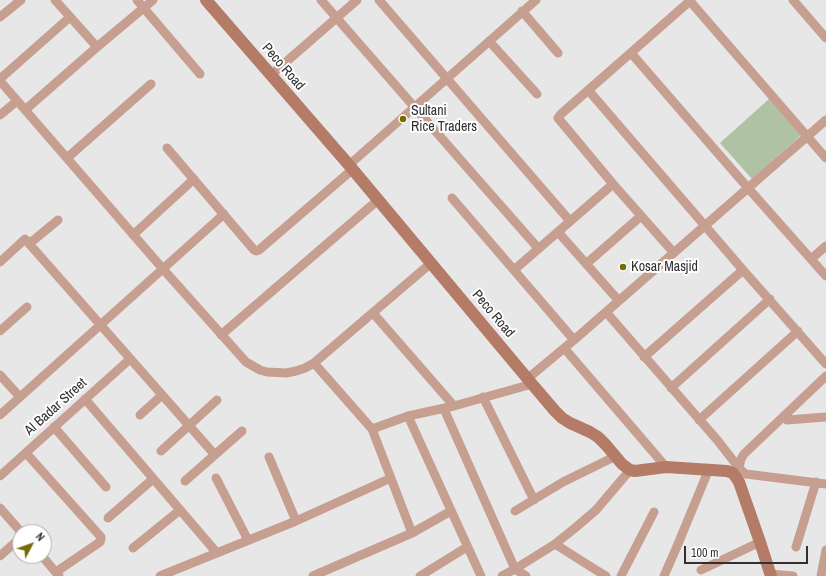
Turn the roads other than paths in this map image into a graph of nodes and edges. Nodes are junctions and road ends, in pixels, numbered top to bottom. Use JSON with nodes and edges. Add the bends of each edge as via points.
{"nodes":[{"id":1,"x":20,"y":0,"type":"edge"},
{"id":2,"x":55,"y":0,"type":"edge"},
{"id":3,"x":137,"y":0,"type":"edge"},
{"id":4,"x":153,"y":0,"type":"edge"},
{"id":5,"x":206,"y":0,"type":"edge"},
{"id":6,"x":322,"y":0,"type":"edge"},
{"id":7,"x":357,"y":0,"type":"edge"},
{"id":8,"x":379,"y":0,"type":"edge"},
{"id":9,"x":536,"y":0,"type":"edge"},
{"id":10,"x":690,"y":0,"type":"edge"},
{"id":11,"x":793,"y":0,"type":"edge"},
{"id":12,"x":144,"y":8,"type":"junction"},
{"id":13,"x":522,"y":11,"type":"junction"},
{"id":14,"x":0,"y":17,"type":"edge"},
{"id":15,"x":70,"y":17,"type":"junction"},
{"id":16,"x":337,"y":18,"type":"junction"},
{"id":17,"x":824,"y":33,"type":"edge"},
{"id":18,"x":489,"y":41,"type":"junction"},
{"id":19,"x":97,"y":47,"type":"junction"},
{"id":20,"x":558,"y":53,"type":"dead end"},
{"id":21,"x":631,"y":53,"type":"junction"},
{"id":22,"x":200,"y":74,"type":"dead end"},
{"id":23,"x":271,"y":75,"type":"junction"},
{"id":24,"x":448,"y":79,"type":"junction"},
{"id":25,"x":0,"y":80,"type":"edge"},
{"id":26,"x":151,"y":84,"type":"dead end"},
{"id":27,"x":589,"y":91,"type":"junction"},
{"id":28,"x":537,"y":94,"type":"dead end"},
{"id":29,"x":17,"y":101,"type":"junction"},
{"id":30,"x":415,"y":108,"type":"junction"},
{"id":31,"x":26,"y":110,"type":"junction"},
{"id":32,"x":0,"y":115,"type":"edge"},
{"id":33,"x":826,"y":120,"type":"edge"},
{"id":34,"x":807,"y":136,"type":"junction"},
{"id":35,"x":167,"y":148,"type":"dead end"},
{"id":36,"x":67,"y":158,"type":"junction"},
{"id":37,"x":826,"y":158,"type":"edge"},
{"id":38,"x":351,"y":167,"type":"junction"},
{"id":39,"x":194,"y":179,"type":"junction"},
{"id":40,"x":612,"y":184,"type":"junction"},
{"id":41,"x":748,"y":188,"type":"junction"},
{"id":42,"x":452,"y":198,"type":"dead end"},
{"id":43,"x":378,"y":200,"type":"junction"},
{"id":44,"x":224,"y":214,"type":"junction"},
{"id":45,"x":641,"y":216,"type":"junction"},
{"id":46,"x":58,"y":220,"type":"dead end"},
{"id":47,"x":570,"y":220,"type":"junction"},
{"id":48,"x":705,"y":225,"type":"junction"},
{"id":49,"x":558,"y":232,"type":"junction"},
{"id":50,"x":133,"y":235,"type":"junction"},
{"id":51,"x":29,"y":244,"type":"junction"},
{"id":52,"x":826,"y":246,"type":"edge"},
{"id":53,"x":538,"y":248,"type":"junction"},
{"id":54,"x":674,"y":254,"type":"junction"},
{"id":55,"x":811,"y":259,"type":"junction"},
{"id":56,"x":0,"y":262,"type":"edge"},
{"id":57,"x":431,"y":263,"type":"junction"},
{"id":58,"x":586,"y":264,"type":"junction"},
{"id":59,"x":163,"y":269,"type":"junction"},
{"id":60,"x":514,"y":270,"type":"junction"},
{"id":61,"x":743,"y":270,"type":"junction"},
{"id":62,"x":826,"y":276,"type":"edge"},
{"id":63,"x":770,"y":299,"type":"junction"},
{"id":64,"x":619,"y":301,"type":"junction"},
{"id":65,"x":27,"y":307,"type":"dead end"},
{"id":66,"x":606,"y":312,"type":"junction"},
{"id":67,"x":373,"y":313,"type":"junction"},
{"id":68,"x":101,"y":325,"type":"junction"},
{"id":69,"x":0,"y":331,"type":"edge"},
{"id":70,"x":798,"y":331,"type":"junction"},
{"id":71,"x":221,"y":335,"type":"junction"},
{"id":72,"x":574,"y":340,"type":"junction"},
{"id":73,"x":565,"y":349,"type":"junction"},
{"id":74,"x":644,"y":357,"type":"junction"},
{"id":75,"x":130,"y":359,"type":"junction"},
{"id":76,"x":314,"y":363,"type":"junction"},
{"id":77,"x":826,"y":364,"type":"edge"},
{"id":78,"x":0,"y":375,"type":"edge"},
{"id":79,"x":826,"y":376,"type":"edge"},
{"id":80,"x":529,"y":381,"type":"junction"},
{"id":81,"x":671,"y":388,"type":"junction"},
{"id":82,"x":162,"y":395,"type":"junction"},
{"id":83,"x":20,"y":397,"type":"junction"},
{"id":84,"x":484,"y":397,"type":"junction"},
{"id":85,"x":85,"y":399,"type":"junction"},
{"id":86,"x":217,"y":400,"type":"dead end"},
{"id":87,"x":454,"y":406,"type":"junction"},
{"id":88,"x":444,"y":409,"type":"junction"},
{"id":89,"x":0,"y":415,"type":"edge"},
{"id":90,"x":140,"y":415,"type":"dead end"},
{"id":91,"x":408,"y":416,"type":"junction"},
{"id":92,"x":784,"y":416,"type":"junction"},
{"id":93,"x":826,"y":417,"type":"edge"},
{"id":94,"x":699,"y":420,"type":"junction"},
{"id":95,"x":189,"y":426,"type":"junction"},
{"id":96,"x":54,"y":427,"type":"junction"},
{"id":97,"x":372,"y":429,"type":"junction"},
{"id":98,"x":242,"y":431,"type":"dead end"},
{"id":99,"x":161,"y":451,"type":"dead end"},
{"id":100,"x":26,"y":453,"type":"junction"},
{"id":101,"x":215,"y":455,"type":"junction"},
{"id":102,"x":616,"y":456,"type":"junction"},
{"id":103,"x":269,"y":457,"type":"dead end"},
{"id":104,"x":666,"y":467,"type":"junction"},
{"id":105,"x":708,"y":469,"type":"junction"},
{"id":106,"x":630,"y":470,"type":"junction"},
{"id":107,"x":736,"y":470,"type":"junction"},
{"id":108,"x":0,"y":476,"type":"edge"},
{"id":109,"x":216,"y":478,"type":"dead end"},
{"id":110,"x":391,"y":478,"type":"junction"},
{"id":111,"x":153,"y":479,"type":"junction"},
{"id":112,"x":184,"y":481,"type":"dead end"},
{"id":113,"x":816,"y":482,"type":"junction"},
{"id":114,"x":826,"y":484,"type":"edge"},
{"id":115,"x":106,"y":487,"type":"dead end"},
{"id":116,"x":534,"y":500,"type":"junction"},
{"id":117,"x":0,"y":508,"type":"edge"},
{"id":118,"x":180,"y":510,"type":"junction"},
{"id":119,"x":451,"y":511,"type":"junction"},
{"id":120,"x":515,"y":511,"type":"dead end"},
{"id":121,"x":654,"y":512,"type":"dead end"},
{"id":122,"x":108,"y":518,"type":"dead end"},
{"id":123,"x":296,"y":522,"type":"junction"},
{"id":124,"x":14,"y":524,"type":"edge"},
{"id":125,"x":412,"y":533,"type":"junction"},
{"id":126,"x":248,"y":540,"type":"junction"},
{"id":127,"x":760,"y":542,"type":"junction"},
{"id":128,"x":555,"y":544,"type":"junction"},
{"id":129,"x":12,"y":545,"type":"edge"},
{"id":130,"x":467,"y":547,"type":"junction"},
{"id":131,"x":796,"y":547,"type":"dead end"},
{"id":132,"x":133,"y":548,"type":"dead end"},
{"id":133,"x":826,"y":550,"type":"edge"},
{"id":134,"x":217,"y":553,"type":"junction"},
{"id":135,"x":0,"y":556,"type":"edge"},
{"id":136,"x":49,"y":564,"type":"edge"},
{"id":137,"x":516,"y":569,"type":"junction"},
{"id":138,"x":701,"y":570,"type":"dead end"},
{"id":139,"x":57,"y":574,"type":"edge"},
{"id":140,"x":771,"y":575,"type":"edge"},
{"id":141,"x":160,"y":576,"type":"edge"},
{"id":142,"x":313,"y":576,"type":"edge"},
{"id":143,"x":420,"y":576,"type":"edge"},
{"id":144,"x":481,"y":576,"type":"edge"},
{"id":145,"x":502,"y":576,"type":"edge"},
{"id":146,"x":526,"y":576,"type":"edge"},
{"id":147,"x":606,"y":576,"type":"edge"},
{"id":148,"x":621,"y":576,"type":"edge"},
{"id":149,"x":664,"y":576,"type":"edge"},
{"id":150,"x":793,"y":576,"type":"edge"},
{"id":151,"x":821,"y":576,"type":"edge"}],
"edges":[{"from":1,"to":14,"type":"street"},
{"from":2,"to":15,"type":"street"},
{"from":3,"to":12,"type":"street"},
{"from":4,"to":12,"type":"street"},
{"from":5,"to":23,"type":"street","name":"Peco Road"},
{"from":6,"to":16,"type":"street"},
{"from":7,"to":16,"type":"street"},
{"from":8,"to":24,"type":"street"},
{"from":9,"to":13,"type":"street"},
{"from":10,"to":21,"type":"street"},
{"from":10,"to":34,"type":"street"},
{"from":11,"to":17,"type":"street"},
{"from":12,"to":19,"type":"street"},
{"from":12,"to":22,"type":"street"},
{"from":13,"to":18,"type":"street"},
{"from":13,"to":20,"type":"street"},
{"from":15,"to":19,"type":"street"},
{"from":15,"to":25,"type":"street"},
{"from":16,"to":23,"type":"street"},
{"from":16,"to":30,"type":"street"},
{"from":18,"to":24,"type":"street"},
{"from":18,"to":28,"type":"street"},
{"from":19,"to":31,"type":"street"},
{"from":21,"to":27,"type":"street"},
{"from":21,"to":41,"type":"street"},
{"from":23,"to":38,"type":"street","name":"Peco Road"},
{"from":24,"to":30,"type":"street"},
{"from":24,"to":47,"type":"street"},
{"from":25,"to":29,"type":"street"},
{"from":26,"to":36,"type":"street"},
{"from":27,"to":40,"type":"street","via":[[558,118]]},
{"from":27,"to":48,"type":"street"},
{"from":29,"to":31,"type":"street"},
{"from":29,"to":32,"type":"street"},
{"from":30,"to":38,"type":"street"},
{"from":30,"to":53,"type":"street"},
{"from":31,"to":36,"type":"street"},
{"from":33,"to":34,"type":"street"},
{"from":34,"to":37,"type":"street"},
{"from":34,"to":41,"type":"street"},
{"from":35,"to":39,"type":"street"},
{"from":36,"to":50,"type":"street"},
{"from":38,"to":43,"type":"street","name":"Peco Road"},
{"from":38,"to":44,"type":"street","via":[[259,250],[254,250]]},
{"from":39,"to":44,"type":"street"},
{"from":39,"to":50,"type":"street"},
{"from":40,"to":45,"type":"street"},
{"from":40,"to":47,"type":"street"},
{"from":41,"to":48,"type":"street"},
{"from":41,"to":55,"type":"street"},
{"from":42,"to":60,"type":"street"},
{"from":43,"to":57,"type":"street","name":"Peco Road"},
{"from":43,"to":71,"type":"street"},
{"from":44,"to":59,"type":"street"},
{"from":45,"to":54,"type":"street"},
{"from":45,"to":58,"type":"street"},
{"from":46,"to":51,"type":"street"},
{"from":47,"to":49,"type":"street"},
{"from":48,"to":54,"type":"street"},
{"from":48,"to":61,"type":"street"},
{"from":49,"to":53,"type":"street"},
{"from":49,"to":58,"type":"street"},
{"from":50,"to":59,"type":"street"},
{"from":51,"to":56,"type":"street","via":[[25,239]]},
{"from":51,"to":68,"type":"street"},
{"from":52,"to":55,"type":"street"},
{"from":53,"to":60,"type":"street"},
{"from":54,"to":64,"type":"street"},
{"from":55,"to":62,"type":"street"},
{"from":57,"to":67,"type":"street"},
{"from":57,"to":80,"type":"street","name":"Peco Road"},
{"from":58,"to":64,"type":"street"},
{"from":59,"to":68,"type":"street"},
{"from":59,"to":71,"type":"street"},
{"from":60,"to":72,"type":"street"},
{"from":61,"to":63,"type":"street"},
{"from":61,"to":74,"type":"street"},
{"from":63,"to":70,"type":"street"},
{"from":63,"to":81,"type":"street"},
{"from":64,"to":66,"type":"street"},
{"from":65,"to":69,"type":"street"},
{"from":66,"to":72,"type":"street"},
{"from":66,"to":74,"type":"street"},
{"from":67,"to":76,"type":"street"},
{"from":67,"to":87,"type":"street"},
{"from":68,"to":75,"type":"street"},
{"from":68,"to":83,"type":"street"},
{"from":70,"to":77,"type":"street"},
{"from":70,"to":94,"type":"street"},
{"from":71,"to":76,"type":"street","via":[[246,362],[260,370],[286,373]]},
{"from":72,"to":73,"type":"street"},
{"from":73,"to":80,"type":"street"},
{"from":73,"to":104,"type":"street"},
{"from":74,"to":81,"type":"street"},
{"from":75,"to":82,"type":"street"},
{"from":75,"to":85,"type":"street","name":"Al Badar Street"},
{"from":76,"to":97,"type":"street"},
{"from":78,"to":83,"type":"street"},
{"from":79,"to":92,"type":"street"},
{"from":80,"to":84,"type":"street"},
{"from":80,"to":102,"type":"street","name":"Peco Road","via":[[562,418],[598,437]]},
{"from":81,"to":94,"type":"street"},
{"from":82,"to":90,"type":"street"},
{"from":82,"to":95,"type":"street"},
{"from":83,"to":89,"type":"street"},
{"from":84,"to":87,"type":"street"},
{"from":84,"to":116,"type":"street"},
{"from":85,"to":96,"type":"street","name":"Al Badar Street"},
{"from":85,"to":111,"type":"street"},
{"from":86,"to":95,"type":"street"},
{"from":87,"to":88,"type":"street"},
{"from":88,"to":91,"type":"street"},
{"from":88,"to":137,"type":"street"},
{"from":91,"to":97,"type":"street"},
{"from":91,"to":119,"type":"street"},
{"from":92,"to":93,"type":"street","via":[[787,420]]},
{"from":92,"to":107,"type":"street","via":[[744,454]]},
{"from":94,"to":107,"type":"street"},
{"from":95,"to":99,"type":"street"},
{"from":95,"to":101,"type":"street"},
{"from":96,"to":100,"type":"street","name":"Al Badar Street"},
{"from":96,"to":115,"type":"street"},
{"from":97,"to":110,"type":"street"},
{"from":98,"to":101,"type":"street"},
{"from":100,"to":108,"type":"street","name":"Al Badar Street"},
{"from":100,"to":139,"type":"street","via":[[101,537],[100,542]]},
{"from":101,"to":112,"type":"street"},
{"from":102,"to":106,"type":"street","name":"Peco Road"},
{"from":102,"to":116,"type":"street","via":[[563,482]]},
{"from":103,"to":123,"type":"street"},
{"from":104,"to":105,"type":"street"},
{"from":104,"to":106,"type":"street"},
{"from":105,"to":107,"type":"street"},
{"from":105,"to":149,"type":"street"},
{"from":106,"to":128,"type":"street","via":[[596,510]]},
{"from":107,"to":113,"type":"street","via":[[744,474]]},
{"from":107,"to":127,"type":"street"},
{"from":109,"to":126,"type":"street"},
{"from":110,"to":123,"type":"street"},
{"from":110,"to":125,"type":"street"},
{"from":111,"to":118,"type":"street"},
{"from":111,"to":122,"type":"street"},
{"from":113,"to":114,"type":"street"},
{"from":113,"to":131,"type":"street"},
{"from":116,"to":120,"type":"street"},
{"from":117,"to":124,"type":"street"},
{"from":118,"to":132,"type":"street"},
{"from":118,"to":134,"type":"street"},
{"from":119,"to":125,"type":"street"},
{"from":119,"to":130,"type":"street"},
{"from":121,"to":148,"type":"street"},
{"from":123,"to":126,"type":"street"},
{"from":125,"to":142,"type":"street"},
{"from":126,"to":134,"type":"street"},
{"from":127,"to":138,"type":"street"},
{"from":127,"to":140,"type":"street"},
{"from":128,"to":137,"type":"street"},
{"from":128,"to":147,"type":"street"},
{"from":129,"to":135,"type":"street"},
{"from":130,"to":143,"type":"street"},
{"from":130,"to":144,"type":"street"},
{"from":133,"to":151,"type":"street"},
{"from":134,"to":141,"type":"street"},
{"from":136,"to":139,"type":"street"},
{"from":137,"to":145,"type":"street"},
{"from":137,"to":146,"type":"street"},
{"from":140,"to":150,"type":"street"}]}
